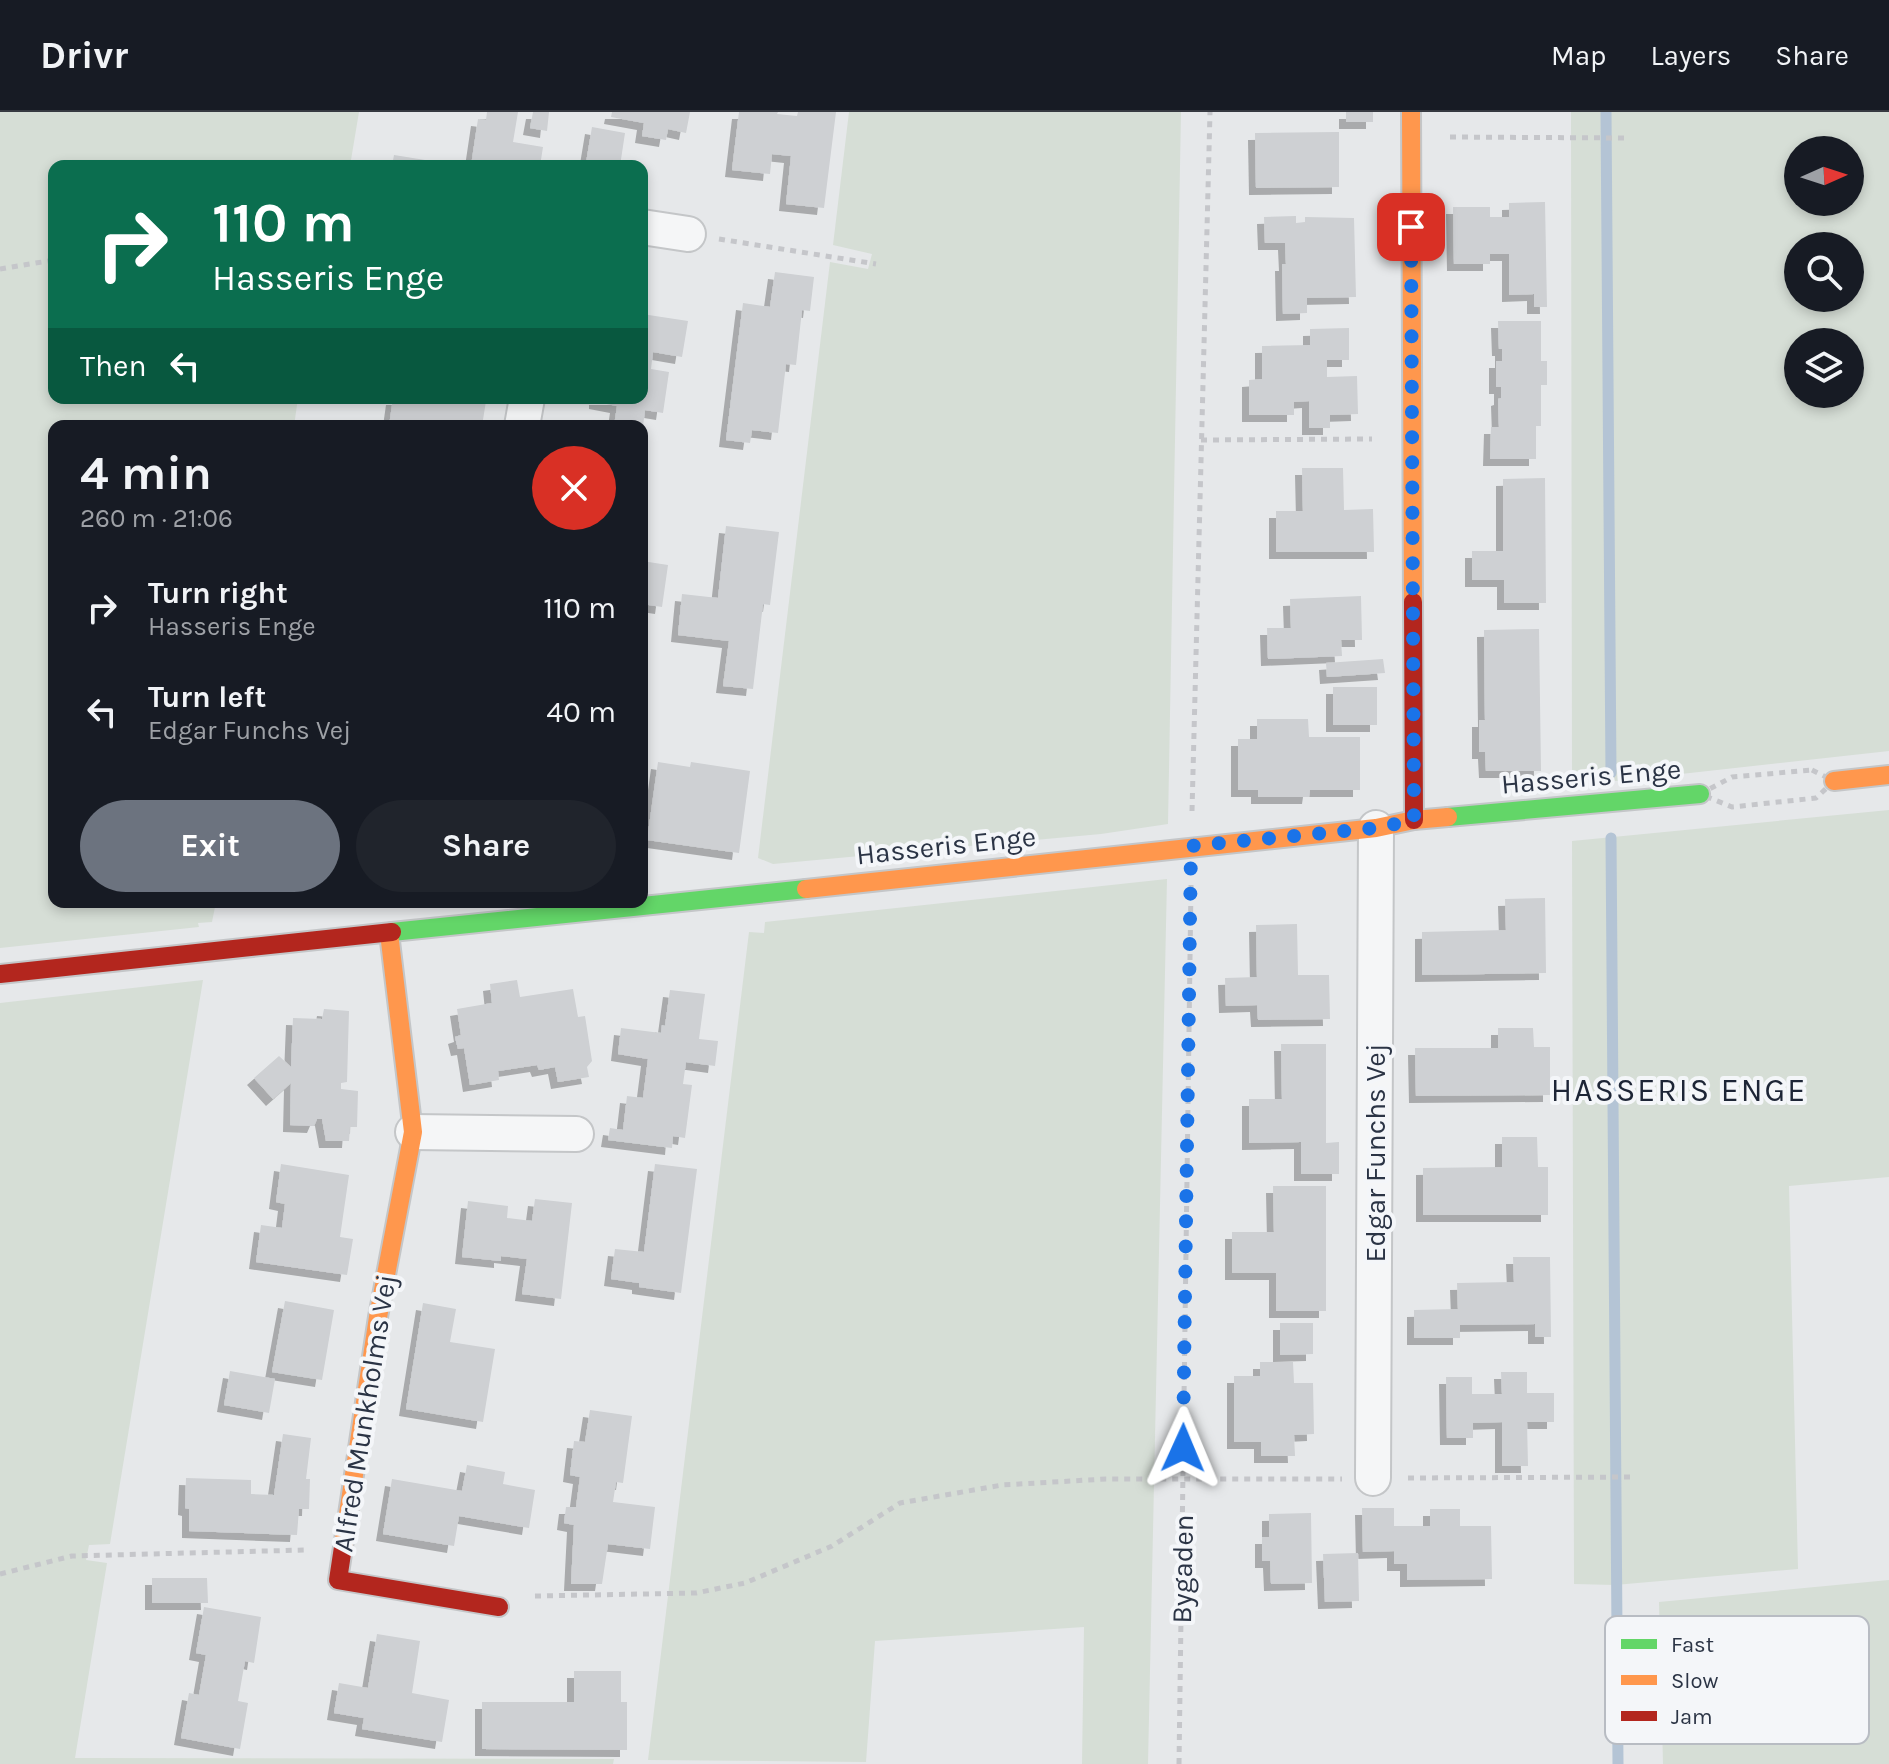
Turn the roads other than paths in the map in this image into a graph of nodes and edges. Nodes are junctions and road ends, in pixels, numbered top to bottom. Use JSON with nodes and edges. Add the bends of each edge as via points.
{"nodes":[{"id":1,"x":1411,"y":112,"type":"edge"},
{"id":2,"x":648,"y":228,"type":"edge"},
{"id":3,"x":688,"y":234,"type":"road end"},
{"id":4,"x":1889,"y":775,"type":"edge"},
{"id":5,"x":1834,"y":781,"type":"road end"},
{"id":6,"x":1700,"y":794,"type":"road end"},
{"id":7,"x":1414,"y":820,"type":"junction"},
{"id":8,"x":1376,"y":828,"type":"junction"},
{"id":9,"x":648,"y":896,"type":"edge"},
{"id":10,"x":524,"y":908,"type":"edge"},
{"id":11,"x":481,"y":912,"type":"edge"},
{"id":12,"x":389,"y":933,"type":"junction"},
{"id":13,"x":0,"y":974,"type":"edge"},
{"id":14,"x":413,"y":1132,"type":"junction"},
{"id":15,"x":576,"y":1134,"type":"dead end"},
{"id":16,"x":1373,"y":1478,"type":"road end"},
{"id":17,"x":499,"y":1607,"type":"road end"}],
"edges":[{"from":1,"to":7,"type":"street"},
{"from":2,"to":3,"type":"street"},
{"from":4,"to":5,"type":"street"},
{"from":6,"to":7,"type":"street","name":"Hasseris Enge"},
{"from":7,"to":8,"type":"street","name":"Hasseris Enge"},
{"from":8,"to":9,"type":"street","name":"Hasseris Enge"},
{"from":8,"to":16,"type":"street","name":"Edgar Funchs Vej"},
{"from":10,"to":11,"type":"street","name":"Hasseris Enge"},
{"from":11,"to":12,"type":"street","name":"Hasseris Enge"},
{"from":12,"to":13,"type":"street","name":"Hasseris Enge"},
{"from":12,"to":14,"type":"street","name":"Alfred Munkholms Vej"},
{"from":14,"to":15,"type":"street"},
{"from":14,"to":17,"type":"street","name":"Alfred Munkholms Vej","via":[[338,1580]]}]}
